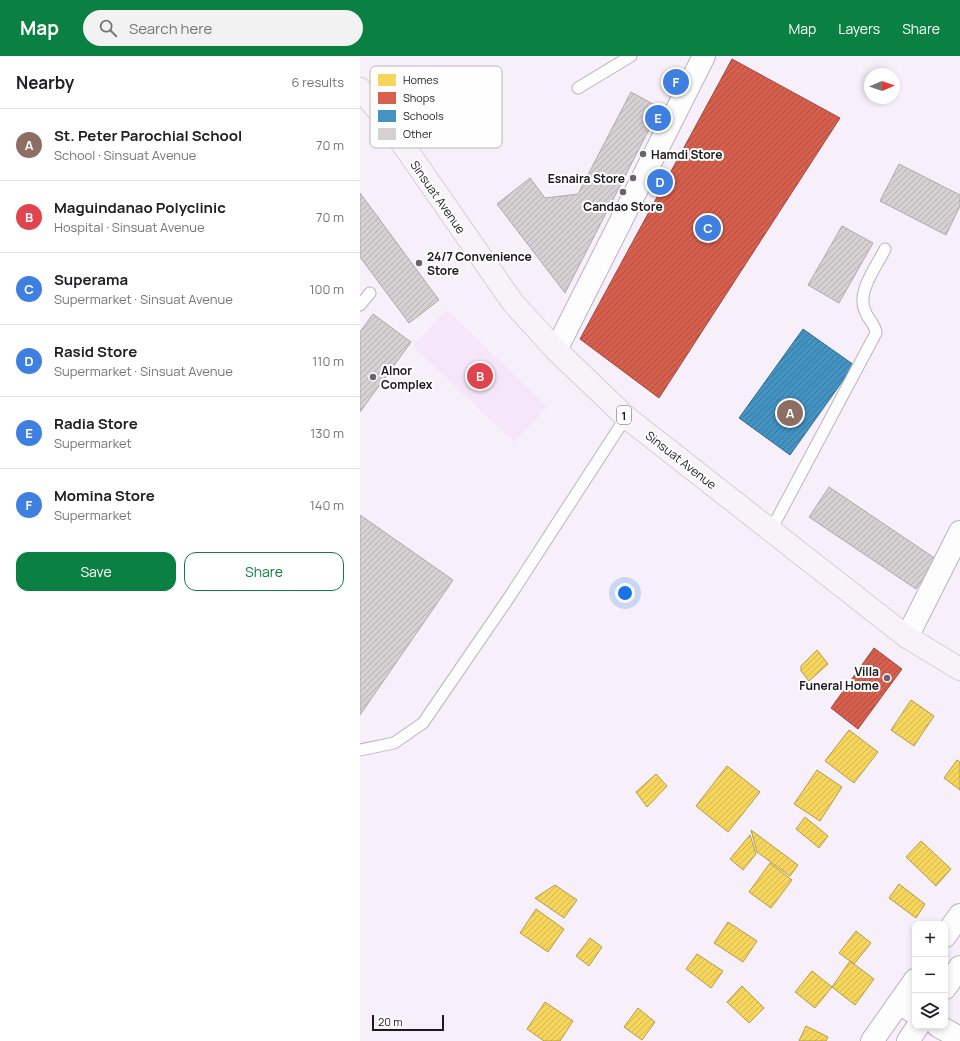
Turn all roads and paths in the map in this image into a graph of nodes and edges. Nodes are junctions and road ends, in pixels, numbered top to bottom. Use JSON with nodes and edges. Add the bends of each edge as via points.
{"nodes":[{"id":1,"x":631,"y":56,"type":"edge"},
{"id":2,"x":704,"y":56,"type":"edge"},
{"id":3,"x":578,"y":88,"type":"dead end"},
{"id":4,"x":360,"y":89,"type":"edge"},
{"id":5,"x":370,"y":101,"type":"edge"},
{"id":6,"x":405,"y":148,"type":"edge"},
{"id":7,"x":885,"y":249,"type":"dead end"},
{"id":8,"x":370,"y":293,"type":"dead end"},
{"id":9,"x":360,"y":305,"type":"edge"},
{"id":10,"x":556,"y":350,"type":"junction"},
{"id":11,"x":626,"y":417,"type":"junction"},
{"id":12,"x":771,"y":530,"type":"junction"},
{"id":13,"x":960,"y":532,"type":"edge"},
{"id":14,"x":907,"y":637,"type":"junction"},
{"id":15,"x":960,"y":669,"type":"edge"},
{"id":16,"x":360,"y":750,"type":"edge"},
{"id":17,"x":960,"y":915,"type":"edge"},
{"id":18,"x":948,"y":932,"type":"edge"},
{"id":19,"x":960,"y":967,"type":"edge"},
{"id":20,"x":948,"y":984,"type":"edge"},
{"id":21,"x":912,"y":990,"type":"edge"},
{"id":22,"x":907,"y":1008,"type":"edge"},
{"id":23,"x":916,"y":1029,"type":"edge"},
{"id":24,"x":944,"y":1029,"type":"edge"},
{"id":25,"x":960,"y":1038,"type":"edge"},
{"id":26,"x":872,"y":1041,"type":"edge"},
{"id":27,"x":908,"y":1041,"type":"edge"}],
"edges":[{"from":1,"to":3,"type":"lane"},
{"from":2,"to":10,"type":"street"},
{"from":4,"to":5,"type":"main road","name":"Sinsuat Avenue","number":"1"},
{"from":6,"to":10,"type":"main road","name":"Sinsuat Avenue","number":"1","via":[[513,303]]},
{"from":7,"to":12,"type":"lane","via":[[863,299],[864,310],[876,327],[876,333]]},
{"from":8,"to":9,"type":"lane"},
{"from":10,"to":11,"type":"main road","name":"Sinsuat Avenue","number":"1"},
{"from":11,"to":12,"type":"main road","name":"Sinsuat Avenue","number":"1"},
{"from":11,"to":16,"type":"lane","via":[[424,723],[394,744]]},
{"from":12,"to":14,"type":"main road","name":"Sinsuat Avenue","number":"1"},
{"from":13,"to":14,"type":"street"},
{"from":14,"to":15,"type":"main road","name":"Sinsuat Avenue","number":"1"},
{"from":17,"to":18,"type":"street"},
{"from":19,"to":20,"type":"street"},
{"from":21,"to":22,"type":"street"},
{"from":22,"to":26,"type":"street"},
{"from":23,"to":27,"type":"street"},
{"from":24,"to":25,"type":"street"}]}
